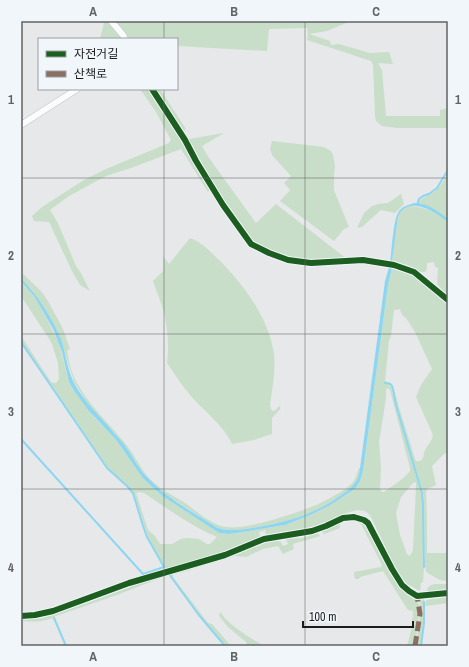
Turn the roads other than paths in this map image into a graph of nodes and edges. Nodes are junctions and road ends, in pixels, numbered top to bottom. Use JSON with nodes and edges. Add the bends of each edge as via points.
{"nodes":[{"id":1,"x":111,"y":21,"type":"edge"},
{"id":2,"x":125,"y":38,"type":"edge"},
{"id":3,"x":75,"y":90,"type":"edge"},
{"id":4,"x":153,"y":90,"type":"edge"},
{"id":5,"x":21,"y":125,"type":"edge"},
{"id":6,"x":448,"y":300,"type":"edge"},
{"id":7,"x":448,"y":593,"type":"edge"},
{"id":8,"x":21,"y":616,"type":"edge"}],
"edges":[{"from":1,"to":2,"type":"street"},
{"from":3,"to":5,"type":"street"},
{"from":4,"to":6,"type":"street","via":[[223,205],[251,244],[288,260],[311,263],[363,260],[394,265],[414,272]]},
{"from":7,"to":8,"type":"street","via":[[417,596],[409,591],[392,569],[368,523],[354,517],[343,518],[312,531],[264,539],[225,555],[129,583],[53,611]]}]}
